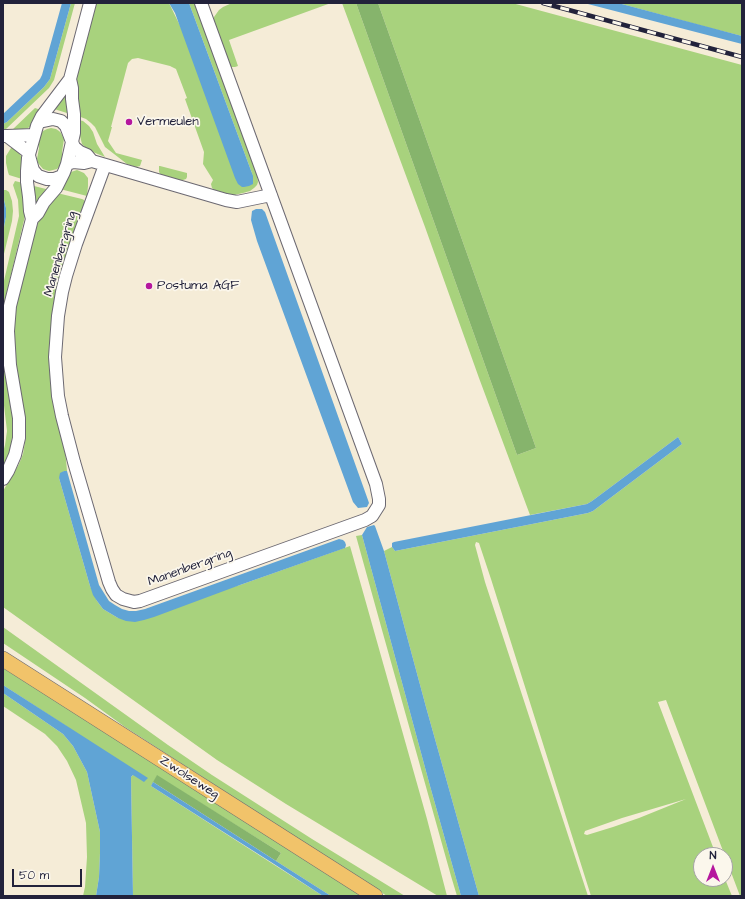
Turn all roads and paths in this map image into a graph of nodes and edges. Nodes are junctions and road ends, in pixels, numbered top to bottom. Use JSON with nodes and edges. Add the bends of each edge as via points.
{"nodes":[{"id":1,"x":90,"y":3,"type":"edge"},
{"id":2,"x":201,"y":3,"type":"edge"},
{"id":3,"x":70,"y":79,"type":"junction"},
{"id":4,"x":39,"y":122,"type":"junction"},
{"id":5,"x":5,"y":136,"type":"edge"},
{"id":6,"x":34,"y":136,"type":"junction"},
{"id":7,"x":72,"y":144,"type":"junction"},
{"id":8,"x":29,"y":155,"type":"junction"},
{"id":9,"x":92,"y":161,"type":"junction"},
{"id":10,"x":67,"y":164,"type":"junction"},
{"id":11,"x":105,"y":165,"type":"junction"},
{"id":12,"x":62,"y":176,"type":"junction"},
{"id":13,"x":271,"y":194,"type":"junction"},
{"id":14,"x":32,"y":219,"type":"junction"},
{"id":15,"x":3,"y":479,"type":"edge"},
{"id":16,"x":3,"y":659,"type":"edge"},
{"id":17,"x":375,"y":896,"type":"edge"}],
"edges":[{"from":1,"to":3,"type":"street"},
{"from":2,"to":13,"type":"street","name":"Manenbergring"},
{"from":3,"to":4,"type":"street"},
{"from":3,"to":7,"type":"street","via":[[75,119]]},
{"from":4,"to":6,"type":"street"},
{"from":4,"to":7,"type":"street","via":[[53,119],[61,121],[66,126]]},
{"from":5,"to":6,"type":"street"},
{"from":5,"to":8,"type":"street"},
{"from":6,"to":8,"type":"street"},
{"from":7,"to":9,"type":"street"},
{"from":7,"to":10,"type":"street"},
{"from":8,"to":12,"type":"street","via":[[33,170],[38,176],[47,180]]},
{"from":8,"to":14,"type":"street","via":[[26,180]]},
{"from":9,"to":10,"type":"street"},
{"from":9,"to":11,"type":"street"},
{"from":10,"to":12,"type":"street"},
{"from":11,"to":13,"type":"street","via":[[236,202]]},
{"from":11,"to":13,"type":"street","name":"Manenbergring","via":[[66,276],[58,316],[55,357],[62,416],[109,582],[116,595],[129,601],[140,601],[365,520],[372,516],[379,505],[376,484]]},
{"from":12,"to":14,"type":"street","via":[[54,191]]},
{"from":14,"to":15,"type":"street","via":[[10,306],[9,350],[20,428],[15,456]]},
{"from":16,"to":17,"type":"main road","name":"Zwolseweg"}]}
